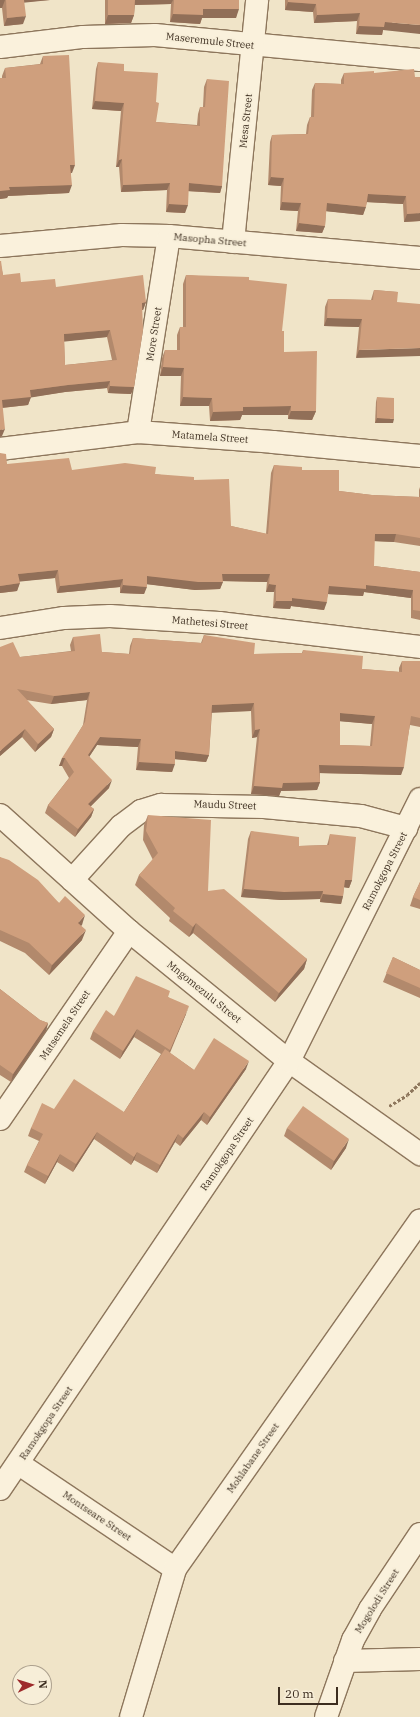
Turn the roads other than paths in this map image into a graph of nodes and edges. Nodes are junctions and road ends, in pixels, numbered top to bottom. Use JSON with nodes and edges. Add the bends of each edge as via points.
{"nodes":[{"id":1,"x":257,"y":0,"type":"edge"},
{"id":2,"x":254,"y":46,"type":"junction"},
{"id":3,"x":0,"y":47,"type":"edge"},
{"id":4,"x":420,"y":60,"type":"edge"},
{"id":5,"x":169,"y":236,"type":"junction"},
{"id":6,"x":233,"y":242,"type":"junction"},
{"id":7,"x":0,"y":246,"type":"edge"},
{"id":8,"x":420,"y":258,"type":"edge"},
{"id":9,"x":138,"y":432,"type":"junction"},
{"id":10,"x":0,"y":449,"type":"edge"},
{"id":11,"x":420,"y":456,"type":"edge"},
{"id":12,"x":0,"y":628,"type":"edge"},
{"id":13,"x":420,"y":647,"type":"edge"},
{"id":14,"x":420,"y":799,"type":"edge"},
{"id":15,"x":0,"y":815,"type":"edge"},
{"id":16,"x":406,"y":828,"type":"junction"},
{"id":17,"x":72,"y":880,"type":"junction"},
{"id":18,"x":129,"y":931,"type":"junction"},
{"id":19,"x":289,"y":1061,"type":"junction"},
{"id":20,"x":0,"y":1119,"type":"edge"},
{"id":21,"x":420,"y":1154,"type":"edge"},
{"id":22,"x":420,"y":1220,"type":"edge"},
{"id":23,"x":19,"y":1464,"type":"junction"},
{"id":24,"x":0,"y":1489,"type":"edge"},
{"id":25,"x":420,"y":1534,"type":"edge"},
{"id":26,"x":175,"y":1569,"type":"junction"},
{"id":27,"x":420,"y":1659,"type":"edge"},
{"id":28,"x":345,"y":1661,"type":"junction"},
{"id":29,"x":131,"y":1717,"type":"edge"},
{"id":30,"x":326,"y":1717,"type":"edge"}],
"edges":[{"from":1,"to":2,"type":"street","name":"Mesa Street"},
{"from":2,"to":3,"type":"street","name":"Maseremule Street","via":[[155,35],[83,37]]},
{"from":2,"to":4,"type":"street","name":"Maseremule Street"},
{"from":2,"to":6,"type":"street","name":"Mesa Street"},
{"from":5,"to":6,"type":"street","name":"Masopha Street"},
{"from":5,"to":7,"type":"street","name":"Masopha Street","via":[[122,235]]},
{"from":5,"to":9,"type":"street","name":"More Street"},
{"from":6,"to":8,"type":"street","name":"Masopha Street"},
{"from":9,"to":10,"type":"street","name":"Matamela Street"},
{"from":9,"to":11,"type":"street","name":"Matamela Street"},
{"from":12,"to":13,"type":"street","name":"Mathetesi Street","via":[[64,618],[110,616],[218,623]]},
{"from":14,"to":16,"type":"street","name":"Ramokgopa Street"},
{"from":15,"to":17,"type":"street","name":"Mngomezulu Street"},
{"from":16,"to":17,"type":"street","name":"Maudu Street","via":[[361,816],[264,807],[161,804],[141,811],[125,823]]},
{"from":16,"to":19,"type":"street","name":"Ramokgopa Street"},
{"from":17,"to":18,"type":"street","name":"Mngomezulu Street"},
{"from":18,"to":19,"type":"street","name":"Mngomezulu Street"},
{"from":18,"to":20,"type":"street","name":"Matsemela Street"},
{"from":19,"to":21,"type":"street","name":"Mngomezulu Street"},
{"from":19,"to":23,"type":"street","name":"Ramokgopa Street"},
{"from":22,"to":26,"type":"street","name":"Mohlabane Street"},
{"from":23,"to":24,"type":"street","name":"Ramokgopa Street"},
{"from":23,"to":26,"type":"street","name":"Montseare Street"},
{"from":25,"to":28,"type":"street","name":"Mogolodi Street","via":[[370,1609]]},
{"from":26,"to":29,"type":"street","name":"Mohlabane Street"},
{"from":27,"to":28,"type":"street"},
{"from":28,"to":30,"type":"street","name":"Mogolodi Street"}]}
